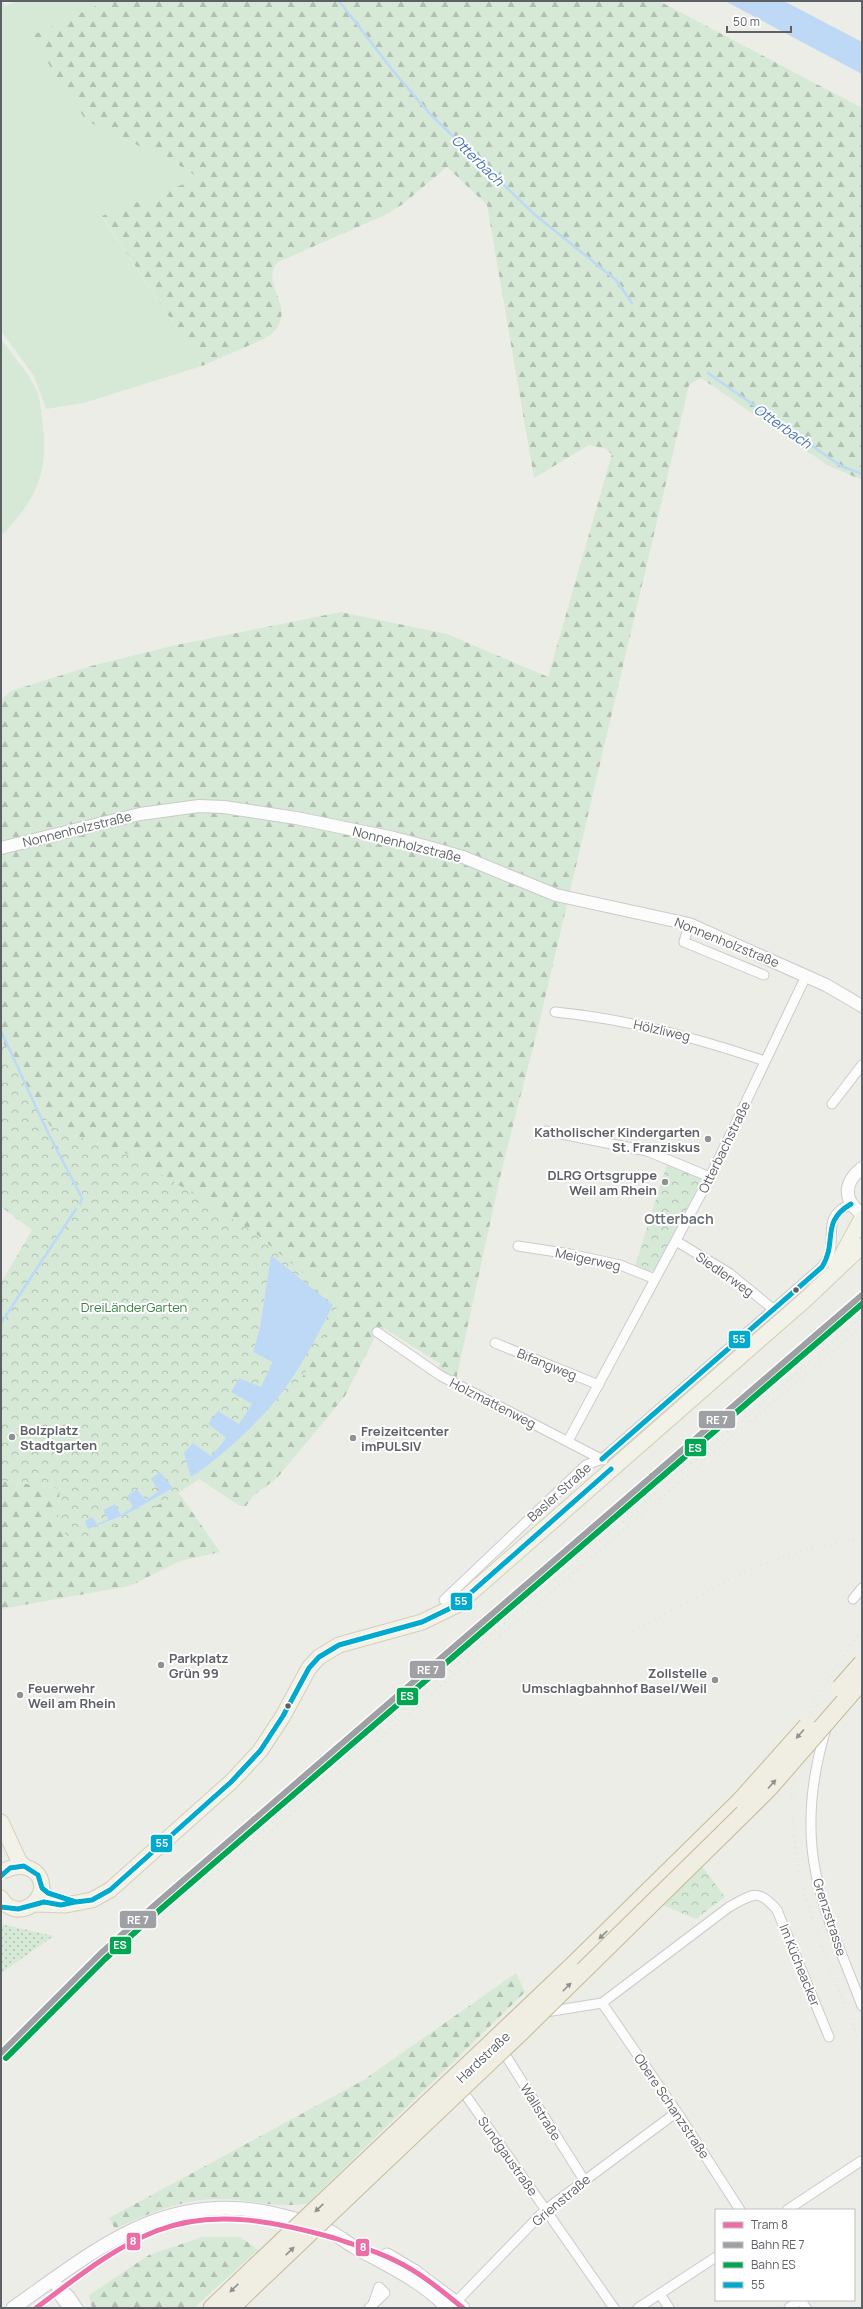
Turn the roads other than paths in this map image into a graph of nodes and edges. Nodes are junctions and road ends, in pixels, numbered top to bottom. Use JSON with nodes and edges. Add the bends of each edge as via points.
{"nodes":[{"id":1,"x":1,"y":848,"type":"edge"},
{"id":2,"x":689,"y":924,"type":"junction"},
{"id":3,"x":764,"y":975,"type":"dead end"},
{"id":4,"x":806,"y":976,"type":"junction"},
{"id":5,"x":862,"y":1006,"type":"edge"},
{"id":6,"x":555,"y":1012,"type":"dead end"},
{"id":7,"x":765,"y":1061,"type":"junction"},
{"id":8,"x":862,"y":1066,"type":"edge"},
{"id":9,"x":832,"y":1104,"type":"dead end"},
{"id":10,"x":546,"y":1131,"type":"dead end"},
{"id":11,"x":862,"y":1168,"type":"edge"},
{"id":12,"x":710,"y":1178,"type":"junction"},
{"id":13,"x":851,"y":1204,"type":"junction"},
{"id":14,"x":862,"y":1214,"type":"edge"},
{"id":15,"x":862,"y":1218,"type":"edge"},
{"id":16,"x":676,"y":1241,"type":"junction"},
{"id":17,"x":518,"y":1246,"type":"dead end"},
{"id":18,"x":862,"y":1246,"type":"edge"},
{"id":19,"x":830,"y":1275,"type":"junction"},
{"id":20,"x":655,"y":1279,"type":"junction"},
{"id":21,"x":773,"y":1309,"type":"junction"},
{"id":22,"x":377,"y":1332,"type":"dead end"},
{"id":23,"x":495,"y":1343,"type":"dead end"},
{"id":24,"x":599,"y":1385,"type":"junction"},
{"id":25,"x":568,"y":1441,"type":"junction"},
{"id":26,"x":606,"y":1464,"type":"junction"},
{"id":27,"x":862,"y":1588,"type":"edge"},
{"id":28,"x":853,"y":1599,"type":"dead end"},
{"id":29,"x":444,"y":1600,"type":"dead end"},
{"id":30,"x":862,"y":1662,"type":"edge"},
{"id":31,"x":862,"y":1671,"type":"edge"},
{"id":32,"x":862,"y":1681,"type":"edge"},
{"id":33,"x":743,"y":1806,"type":"junction"},
{"id":34,"x":3,"y":1826,"type":"edge"},
{"id":35,"x":24,"y":1866,"type":"junction"},
{"id":36,"x":3,"y":1873,"type":"edge"},
{"id":37,"x":42,"y":1888,"type":"junction"},
{"id":38,"x":765,"y":1897,"type":"joint"},
{"id":39,"x":76,"y":1902,"type":"junction"},
{"id":40,"x":4,"y":1904,"type":"edge"},
{"id":41,"x":35,"y":1904,"type":"junction"},
{"id":42,"x":602,"y":2003,"type":"junction"},
{"id":43,"x":862,"y":2006,"type":"edge"},
{"id":44,"x":829,"y":2037,"type":"dead end"},
{"id":45,"x":497,"y":2043,"type":"junction"},
{"id":46,"x":457,"y":2082,"type":"junction"},
{"id":47,"x":677,"y":2112,"type":"junction"},
{"id":48,"x":861,"y":2161,"type":"edge"},
{"id":49,"x":584,"y":2180,"type":"junction"},
{"id":50,"x":739,"y":2209,"type":"edge"},
{"id":51,"x":789,"y":2209,"type":"edge"},
{"id":52,"x":545,"y":2210,"type":"junction"},
{"id":53,"x":331,"y":2232,"type":"junction"},
{"id":54,"x":715,"y":2258,"type":"edge"},
{"id":55,"x":258,"y":2273,"type":"junction"},
{"id":56,"x":53,"y":2280,"type":"junction"},
{"id":57,"x":660,"y":2294,"type":"junction"},
{"id":58,"x":799,"y":2301,"type":"edge"},
{"id":59,"x":456,"y":2306,"type":"edge"},
{"id":60,"x":13,"y":2308,"type":"edge"},
{"id":61,"x":68,"y":2308,"type":"edge"},
{"id":62,"x":78,"y":2308,"type":"edge"},
{"id":63,"x":212,"y":2308,"type":"edge"},
{"id":64,"x":231,"y":2308,"type":"edge"},
{"id":65,"x":614,"y":2308,"type":"edge"},
{"id":66,"x":638,"y":2308,"type":"edge"},
{"id":67,"x":670,"y":2308,"type":"edge"},
{"id":68,"x":789,"y":2308,"type":"edge"}],
"edges":[{"from":1,"to":2,"type":"street","name":"Nonnenholzstraße","via":[[140,814],[199,806],[224,807],[296,818],[394,838],[463,857],[556,895]]},
{"from":2,"to":3,"type":"street","name":"Nonnenholzstraße","via":[[684,942]]},
{"from":2,"to":4,"type":"street","name":"Nonnenholzstraße"},
{"from":4,"to":5,"type":"street","name":"Nonnenholzstraße","via":[[852,998]]},
{"from":4,"to":7,"type":"street","name":"Otterbachstraße"},
{"from":6,"to":7,"type":"street","name":"Hölzliweg","via":[[591,1015],[656,1028]]},
{"from":7,"to":12,"type":"street","name":"Otterbachstraße"},
{"from":8,"to":9,"type":"street"},
{"from":10,"to":12,"type":"street","via":[[647,1151]]},
{"from":11,"to":13,"type":"street","via":[[850,1182],[847,1192]]},
{"from":12,"to":16,"type":"street","name":"Otterbachstraße"},
{"from":13,"to":14,"type":"street"},
{"from":13,"to":21,"type":"street","name":"Basler Straße","via":[[837,1211],[833,1217],[828,1260]]},
{"from":15,"to":19,"type":"main road"},
{"from":16,"to":20,"type":"street","name":"Otterbachstraße"},
{"from":16,"to":21,"type":"street","name":"Siedlerweg","via":[[728,1273]]},
{"from":17,"to":20,"type":"street","name":"Meigerweg","via":[[620,1265]]},
{"from":18,"to":19,"type":"main road"},
{"from":19,"to":26,"type":"main road","via":[[806,1299]]},
{"from":20,"to":24,"type":"street","name":"Otterbachstraße"},
{"from":21,"to":26,"type":"street","name":"Basler Straße"},
{"from":22,"to":25,"type":"street","name":"Holzmattenweg","via":[[441,1376]]},
{"from":23,"to":24,"type":"street","name":"Bifangweg"},
{"from":24,"to":25,"type":"street","name":"Otterbachstraße"},
{"from":25,"to":26,"type":"street","name":"Holzmattenweg"},
{"from":26,"to":29,"type":"street","name":"Basler Straße","via":[[586,1465]]},
{"from":26,"to":39,"type":"main road","via":[[533,1540],[457,1604],[422,1622],[339,1645],[319,1657],[309,1668],[260,1752],[231,1782],[110,1890],[92,1900]]},
{"from":27,"to":28,"type":"street"},
{"from":30,"to":33,"type":"highway","one_way":true,"bridge":true},
{"from":31,"to":43,"type":"street","name":"Grenzstrasse","via":[[838,1701],[826,1729],[814,1780],[811,1824],[816,1874],[824,1904]]},
{"from":33,"to":32,"type":"highway","one_way":true,"bridge":true,"via":[[770,1787]]},
{"from":33,"to":55,"type":"highway","bridge":true,"via":[[514,2039]]},
{"from":34,"to":35,"type":"main road","via":[[19,1861]]},
{"from":34,"to":36,"type":"main road","via":[[8,1864]]},
{"from":35,"to":36,"type":"main road","via":[[14,1866]]},
{"from":35,"to":37,"type":"main road","via":[[38,1875]]},
{"from":37,"to":39,"type":"main road","via":[[56,1896]]},
{"from":37,"to":41,"type":"main road"},
{"from":38,"to":42,"type":"street","name":"Hardstraße","via":[[758,1895],[746,1898],[730,1907]]},
{"from":38,"to":44,"type":"street","name":"Im Kücheacker","via":[[777,1910]]},
{"from":39,"to":41,"type":"main road","via":[[61,1905],[44,1902]]},
{"from":40,"to":41,"type":"main road","via":[[25,1909]]},
{"from":42,"to":45,"type":"street","name":"Hardstraße","via":[[550,2010],[509,2032]]},
{"from":42,"to":47,"type":"street","name":"Obere Schanzstraße"},
{"from":45,"to":46,"type":"street","name":"Hardstraße"},
{"from":45,"to":49,"type":"street","name":"Wallstraße"},
{"from":46,"to":52,"type":"street","name":"Sundgaustraße"},
{"from":46,"to":53,"type":"street","name":"Hardstraße","via":[[345,2189],[335,2209]]},
{"from":47,"to":49,"type":"street","name":"Grienstraße"},
{"from":47,"to":50,"type":"street","name":"Obere Schanzstraße"},
{"from":48,"to":51,"type":"street"},
{"from":49,"to":52,"type":"street","name":"Grienstraße"},
{"from":52,"to":59,"type":"street","name":"Grienstraße"},
{"from":52,"to":65,"type":"street","name":"Sundgaustraße"},
{"from":53,"to":56,"type":"main road","via":[[298,2220],[245,2209],[212,2207],[186,2211],[161,2217],[135,2228]]},
{"from":53,"to":59,"type":"main road","via":[[338,2232],[380,2251],[414,2271]]},
{"from":54,"to":57,"type":"street"},
{"from":55,"to":63,"type":"highway","one_way":true},
{"from":55,"to":64,"type":"highway"},
{"from":56,"to":60,"type":"main road"},
{"from":56,"to":61,"type":"street","via":[[59,2296]]},
{"from":56,"to":62,"type":"street","via":[[66,2291]]},
{"from":57,"to":66,"type":"street"},
{"from":57,"to":67,"type":"street"},
{"from":58,"to":68,"type":"street"}]}
